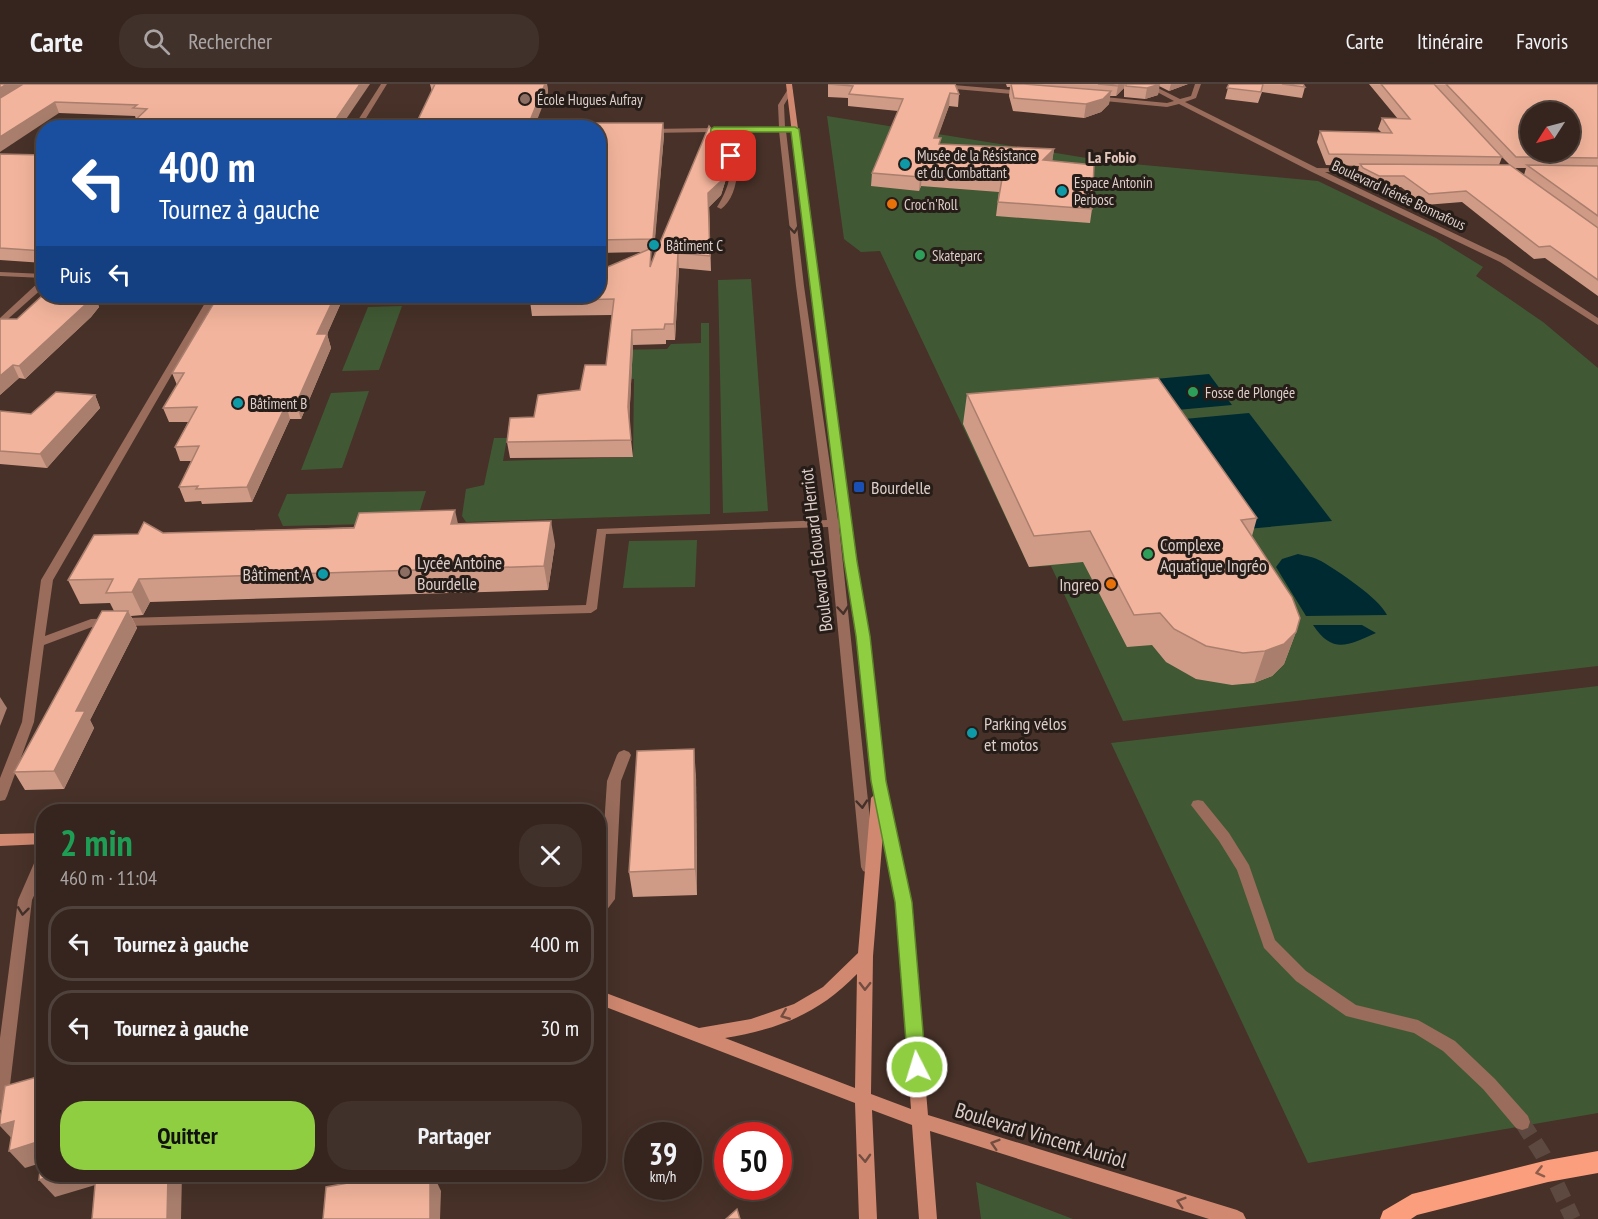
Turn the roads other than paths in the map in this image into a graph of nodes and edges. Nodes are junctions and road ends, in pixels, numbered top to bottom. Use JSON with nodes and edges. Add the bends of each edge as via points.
{"nodes":[{"id":1,"x":384,"y":84,"type":"edge"},
{"id":2,"x":920,"y":84,"type":"edge"},
{"id":3,"x":1145,"y":84,"type":"edge"},
{"id":4,"x":1198,"y":84,"type":"edge"},
{"id":5,"x":790,"y":87,"type":"edge"},
{"id":6,"x":1030,"y":93,"type":"edge"},
{"id":7,"x":1089,"y":98,"type":"edge"},
{"id":8,"x":1183,"y":102,"type":"junction"},
{"id":9,"x":361,"y":120,"type":"edge"},
{"id":10,"x":714,"y":129,"type":"junction"},
{"id":11,"x":782,"y":129,"type":"junction"},
{"id":12,"x":795,"y":129,"type":"junction"},
{"id":13,"x":645,"y":131,"type":"edge"},
{"id":14,"x":1315,"y":170,"type":"junction"},
{"id":15,"x":1385,"y":171,"type":"edge"},
{"id":16,"x":721,"y":207,"type":"dead end"},
{"id":17,"x":0,"y":274,"type":"edge"},
{"id":18,"x":36,"y":276,"type":"edge"},
{"id":19,"x":36,"y":289,"type":"edge"},
{"id":20,"x":208,"y":303,"type":"edge"},
{"id":21,"x":1598,"y":322,"type":"edge"},
{"id":22,"x":0,"y":323,"type":"edge"},
{"id":23,"x":839,"y":523,"type":"junction"},
{"id":24,"x":39,"y":643,"type":"junction"},
{"id":25,"x":624,"y":755,"type":"dead end"},
{"id":26,"x":879,"y":781,"type":"junction"},
{"id":27,"x":0,"y":796,"type":"edge"},
{"id":28,"x":1198,"y":805,"type":"dead end"},
{"id":29,"x":36,"y":838,"type":"edge"},
{"id":30,"x":0,"y":840,"type":"edge"},
{"id":31,"x":36,"y":875,"type":"edge"},
{"id":32,"x":606,"y":901,"type":"edge"},
{"id":33,"x":871,"y":902,"type":"junction"},
{"id":34,"x":865,"y":956,"type":"junction"},
{"id":35,"x":606,"y":1000,"type":"edge"},
{"id":36,"x":700,"y":1035,"type":"junction"},
{"id":37,"x":863,"y":1099,"type":"junction"},
{"id":38,"x":0,"y":1102,"type":"edge"},
{"id":39,"x":919,"y":1120,"type":"junction"},
{"id":40,"x":1522,"y":1122,"type":"tunnel mouth"},
{"id":41,"x":1598,"y":1162,"type":"edge"},
{"id":42,"x":868,"y":1219,"type":"edge"},
{"id":43,"x":928,"y":1219,"type":"edge"},
{"id":44,"x":1237,"y":1219,"type":"edge"},
{"id":45,"x":1390,"y":1219,"type":"edge"}],
"edges":[{"from":1,"to":9,"type":"street"},
{"from":2,"to":6,"type":"street"},
{"from":3,"to":8,"type":"street","name":"Boulevard Irénée Bonnafous"},
{"from":4,"to":8,"type":"street","via":[[1194,97]]},
{"from":5,"to":11,"type":"street","name":"Boulevard Edouard Herriot","via":[[781,105]]},
{"from":5,"to":12,"type":"main road","name":"Boulevard Edouard Herriot"},
{"from":7,"to":8,"type":"street","via":[[1167,105]]},
{"from":8,"to":14,"type":"street","name":"Boulevard Irénée Bonnafous"},
{"from":10,"to":11,"type":"street"},
{"from":10,"to":13,"type":"street"},
{"from":10,"to":16,"type":"street","via":[[714,138],[731,156],[733,168],[729,195]]},
{"from":11,"to":12,"type":"street"},
{"from":11,"to":23,"type":"street","name":"Boulevard Edouard Herriot","one_way":true,"via":[[802,298]]},
{"from":12,"to":23,"type":"main road","name":"Boulevard Edouard Herriot"},
{"from":14,"to":15,"type":"street"},
{"from":14,"to":21,"type":"street","name":"Boulevard Irénée Bonnafous","via":[[1503,260]]},
{"from":17,"to":18,"type":"street"},
{"from":19,"to":22,"type":"street"},
{"from":20,"to":24,"type":"street","via":[[47,580]]},
{"from":23,"to":24,"type":"street","via":[[602,531],[591,609],[91,623]]},
{"from":23,"to":26,"type":"main road","name":"Boulevard Edouard Herriot","via":[[863,636]]},
{"from":23,"to":33,"type":"street","name":"Boulevard Edouard Herriot","one_way":true},
{"from":24,"to":27,"type":"street","via":[[27,722]]},
{"from":25,"to":32,"type":"street","via":[[614,780]]},
{"from":26,"to":33,"type":"main road","name":"Boulevard Edouard Herriot"},
{"from":26,"to":39,"type":"main road","name":"Boulevard Edouard Herriot","via":[[903,902]]},
{"from":28,"to":40,"type":"street","via":[[1244,869],[1269,943],[1301,976],[1352,1011],[1418,1027],[1449,1046],[1489,1083]]},
{"from":29,"to":30,"type":"main road"},
{"from":31,"to":38,"type":"street","one_way":true,"via":[[25,900]]},
{"from":33,"to":34,"type":"main road","name":"Boulevard Edouard Herriot"},
{"from":34,"to":36,"type":"main road","one_way":true,"via":[[828,992],[784,1016],[737,1030]]},
{"from":34,"to":37,"type":"main road","name":"Boulevard Edouard Herriot","one_way":true},
{"from":35,"to":36,"type":"main road","name":"Boulevard Vincent Auriol"},
{"from":36,"to":37,"type":"main road","name":"Boulevard Vincent Auriol"},
{"from":37,"to":39,"type":"main road","name":"Boulevard Vincent Auriol"},
{"from":37,"to":42,"type":"main road","name":"Boulevard Edouard Herriot","one_way":true},
{"from":39,"to":43,"type":"main road","name":"Boulevard Edouard Herriot"},
{"from":44,"to":39,"type":"main road","name":"Boulevard Vincent Auriol","one_way":true},
{"from":41,"to":45,"type":"main road","one_way":true,"via":[[1412,1205]]}]}
